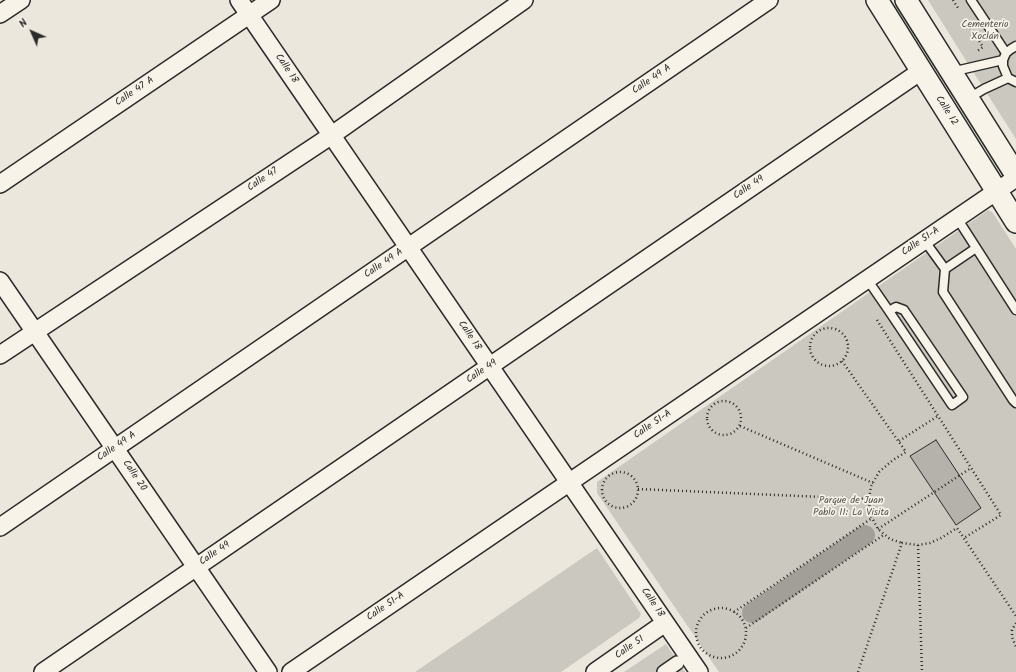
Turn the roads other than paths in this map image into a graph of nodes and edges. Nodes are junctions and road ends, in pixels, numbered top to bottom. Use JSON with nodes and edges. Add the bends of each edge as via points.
{"nodes":[{"id":1,"x":21,"y":0,"type":"edge"},
{"id":2,"x":239,"y":0,"type":"edge"},
{"id":3,"x":270,"y":0,"type":"edge"},
{"id":4,"x":524,"y":0,"type":"edge"},
{"id":5,"x":768,"y":0,"type":"edge"},
{"id":6,"x":877,"y":0,"type":"edge"},
{"id":7,"x":906,"y":0,"type":"edge"},
{"id":8,"x":971,"y":0,"type":"edge"},
{"id":9,"x":0,"y":14,"type":"edge"},
{"id":10,"x":249,"y":14,"type":"junction"},
{"id":11,"x":1016,"y":46,"type":"edge"},
{"id":12,"x":1005,"y":57,"type":"junction"},
{"id":13,"x":921,"y":70,"type":"junction"},
{"id":14,"x":951,"y":72,"type":"junction"},
{"id":15,"x":1012,"y":80,"type":"edge"},
{"id":16,"x":968,"y":99,"type":"junction"},
{"id":17,"x":332,"y":135,"type":"junction"},
{"id":18,"x":1016,"y":177,"type":"edge"},
{"id":19,"x":0,"y":184,"type":"edge"},
{"id":20,"x":997,"y":191,"type":"junction"},
{"id":21,"x":957,"y":218,"type":"junction"},
{"id":22,"x":1016,"y":222,"type":"edge"},
{"id":23,"x":924,"y":240,"type":"junction"},
{"id":24,"x":408,"y":247,"type":"junction"},
{"id":25,"x":976,"y":248,"type":"junction"},
{"id":26,"x":945,"y":269,"type":"junction"},
{"id":27,"x":867,"y":279,"type":"junction"},
{"id":28,"x":0,"y":281,"type":"edge"},
{"id":29,"x":1016,"y":310,"type":"edge"},
{"id":30,"x":889,"y":311,"type":"junction"},
{"id":31,"x":35,"y":332,"type":"junction"},
{"id":32,"x":0,"y":355,"type":"edge"},
{"id":33,"x":490,"y":366,"type":"junction"},
{"id":34,"x":1016,"y":403,"type":"edge"},
{"id":35,"x":115,"y":448,"type":"junction"},
{"id":36,"x":569,"y":482,"type":"junction"},
{"id":37,"x":0,"y":527,"type":"edge"},
{"id":38,"x":196,"y":567,"type":"junction"},
{"id":39,"x":665,"y":623,"type":"junction"},
{"id":40,"x":677,"y":663,"type":"dead end"},
{"id":41,"x":43,"y":672,"type":"edge"},
{"id":42,"x":268,"y":672,"type":"edge"},
{"id":43,"x":291,"y":672,"type":"edge"},
{"id":44,"x":595,"y":672,"type":"edge"},
{"id":45,"x":664,"y":672,"type":"edge"},
{"id":46,"x":699,"y":672,"type":"edge"}],
"edges":[{"from":1,"to":9,"type":"street"},
{"from":2,"to":10,"type":"street","name":"Calle 18"},
{"from":3,"to":10,"type":"street","name":"Calle 47 A"},
{"from":4,"to":17,"type":"street","name":"Calle 47"},
{"from":5,"to":24,"type":"street","name":"Calle 49 A"},
{"from":6,"to":13,"type":"street","name":"Calle 12"},
{"from":7,"to":14,"type":"street"},
{"from":8,"to":12,"type":"lane"},
{"from":10,"to":17,"type":"street","name":"Calle 18"},
{"from":10,"to":19,"type":"street","name":"Calle 47 A"},
{"from":11,"to":12,"type":"lane","via":[[1011,48]]},
{"from":12,"to":14,"type":"lane"},
{"from":12,"to":15,"type":"lane","via":[[1003,66]]},
{"from":13,"to":20,"type":"street","name":"Calle 12"},
{"from":13,"to":33,"type":"street","name":"Calle 49"},
{"from":14,"to":16,"type":"street"},
{"from":15,"to":16,"type":"lane","via":[[984,89]]},
{"from":16,"to":18,"type":"street"},
{"from":17,"to":24,"type":"street","name":"Calle 18"},
{"from":17,"to":31,"type":"street","name":"Calle 47"},
{"from":18,"to":20,"type":"street","name":"Calle 51-A"},
{"from":20,"to":21,"type":"street","name":"Calle 51-A"},
{"from":20,"to":22,"type":"street","name":"Calle 12"},
{"from":21,"to":23,"type":"street","name":"Calle 51-A"},
{"from":21,"to":25,"type":"lane"},
{"from":23,"to":26,"type":"lane"},
{"from":23,"to":27,"type":"street","name":"Calle 51-A"},
{"from":24,"to":33,"type":"street","name":"Calle 18"},
{"from":24,"to":35,"type":"street","name":"Calle 49 A"},
{"from":25,"to":26,"type":"lane"},
{"from":25,"to":29,"type":"lane"},
{"from":26,"to":34,"type":"lane","via":[[943,292]]},
{"from":27,"to":30,"type":"lane"},
{"from":27,"to":36,"type":"street","name":"Calle 51-A"},
{"from":28,"to":31,"type":"street","name":"Calle 20"},
{"from":30,"to":30,"type":"lane","via":[[952,405],[963,397],[904,310],[896,307]]},
{"from":31,"to":32,"type":"street","name":"Calle 47"},
{"from":31,"to":35,"type":"street","name":"Calle 20"},
{"from":33,"to":36,"type":"street","name":"Calle 18"},
{"from":33,"to":38,"type":"street","name":"Calle 49"},
{"from":35,"to":37,"type":"street","name":"Calle 49 A"},
{"from":35,"to":38,"type":"street","name":"Calle 20"},
{"from":36,"to":39,"type":"street","name":"Calle 18"},
{"from":36,"to":43,"type":"street","name":"Calle 51-A"},
{"from":38,"to":41,"type":"street","name":"Calle 49"},
{"from":38,"to":42,"type":"street","name":"Calle 20"},
{"from":39,"to":44,"type":"street","name":"Calle 51"},
{"from":39,"to":46,"type":"street","name":"Calle 18"},
{"from":40,"to":45,"type":"street"}]}
